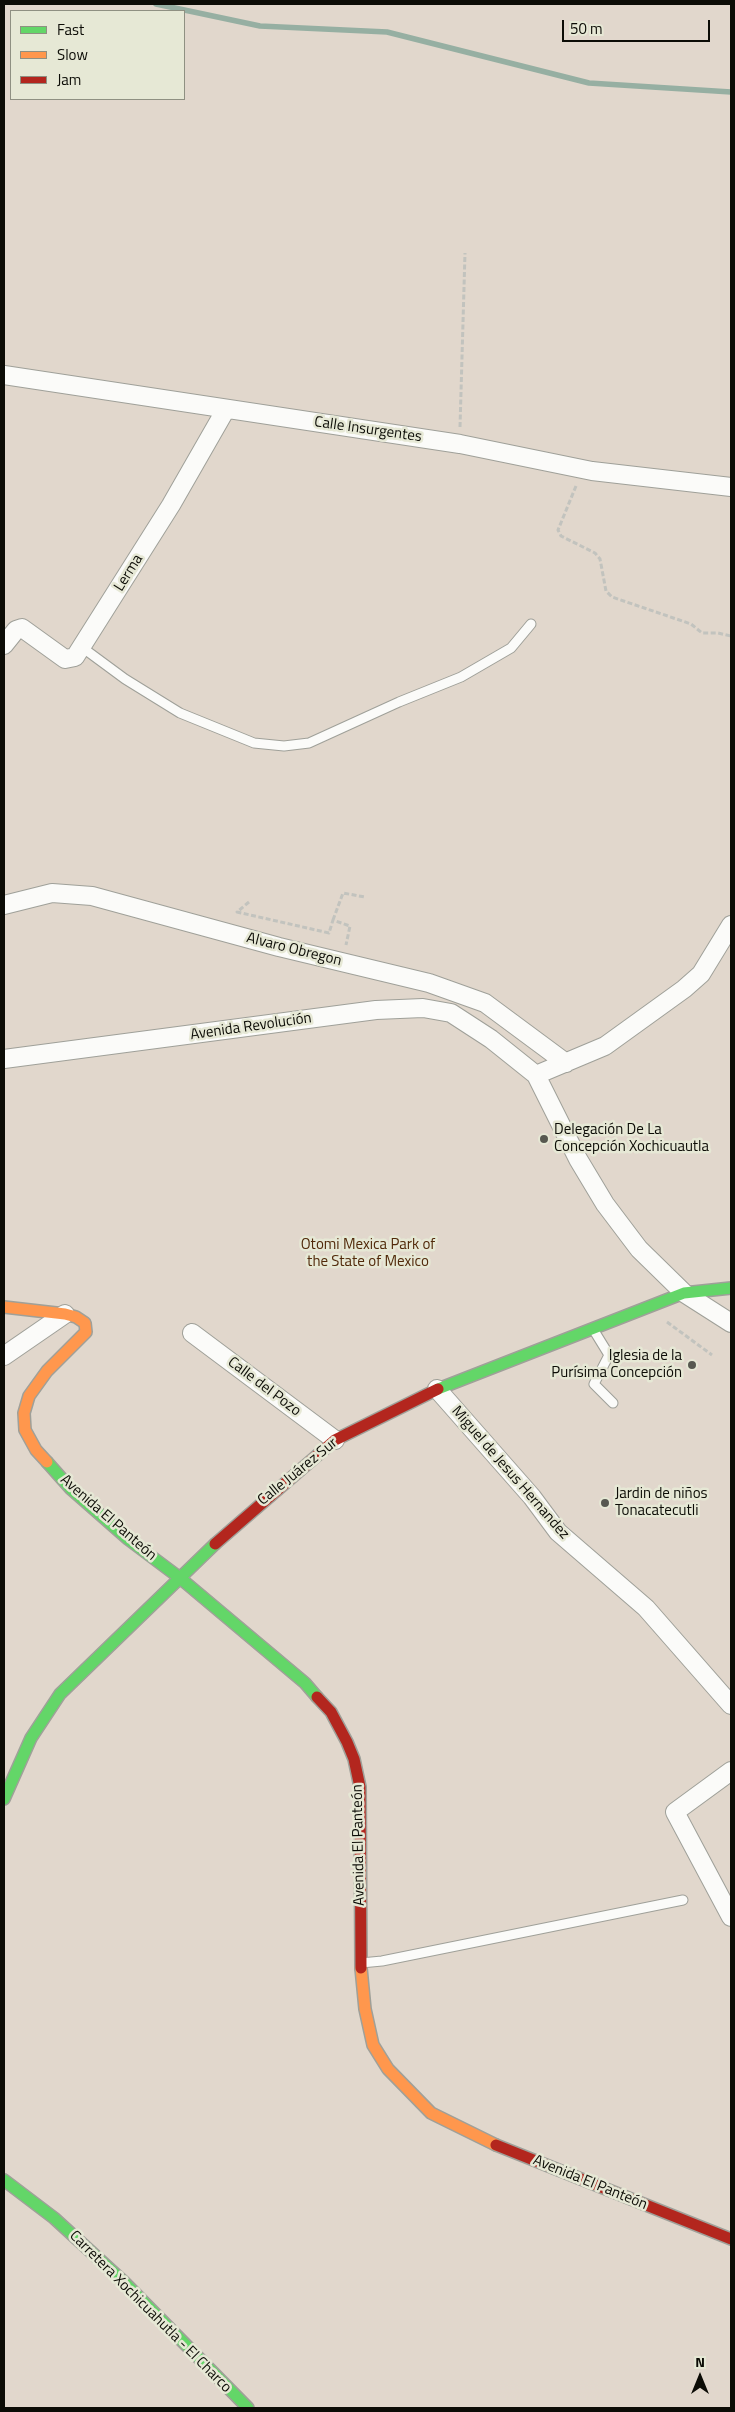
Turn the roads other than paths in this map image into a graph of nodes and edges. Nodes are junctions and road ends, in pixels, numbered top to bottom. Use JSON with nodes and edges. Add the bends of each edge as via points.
{"nodes":[{"id":1,"x":4,"y":375,"type":"edge"},
{"id":2,"x":226,"y":410,"type":"junction"},
{"id":3,"x":731,"y":487,"type":"edge"},
{"id":4,"x":531,"y":624,"type":"dead end"},
{"id":5,"x":4,"y":645,"type":"edge"},
{"id":6,"x":83,"y":648,"type":"junction"},
{"id":7,"x":4,"y":905,"type":"edge"},
{"id":8,"x":731,"y":925,"type":"edge"},
{"id":9,"x":5,"y":1061,"type":"edge"},
{"id":10,"x":566,"y":1063,"type":"junction"},
{"id":11,"x":536,"y":1075,"type":"junction"},
{"id":12,"x":731,"y":1288,"type":"edge"},
{"id":13,"x":684,"y":1293,"type":"junction"},
{"id":14,"x":4,"y":1307,"type":"edge"},
{"id":15,"x":65,"y":1314,"type":"junction"},
{"id":16,"x":731,"y":1323,"type":"edge"},
{"id":17,"x":593,"y":1328,"type":"junction"},
{"id":18,"x":192,"y":1333,"type":"dead end"},
{"id":19,"x":4,"y":1356,"type":"edge"},
{"id":20,"x":437,"y":1389,"type":"junction"},
{"id":21,"x":613,"y":1403,"type":"dead end"},
{"id":22,"x":335,"y":1440,"type":"junction"},
{"id":23,"x":180,"y":1578,"type":"junction"},
{"id":24,"x":731,"y":1705,"type":"edge"},
{"id":25,"x":731,"y":1771,"type":"edge"},
{"id":26,"x":4,"y":1799,"type":"edge"},
{"id":27,"x":683,"y":1900,"type":"dead end"},
{"id":28,"x":731,"y":1917,"type":"edge"},
{"id":29,"x":361,"y":1963,"type":"junction"},
{"id":30,"x":4,"y":2180,"type":"edge"},
{"id":31,"x":731,"y":2239,"type":"edge"},
{"id":32,"x":248,"y":2408,"type":"edge"}],
"edges":[{"from":1,"to":2,"type":"street","name":"Calle Insurgentes"},
{"from":2,"to":3,"type":"street","name":"Calle Insurgentes","via":[[460,444],[592,471]]},
{"from":2,"to":6,"type":"street","name":"Lerma"},
{"from":4,"to":6,"type":"lane","via":[[511,648],[461,677],[309,743],[284,746],[254,743],[180,713]]},
{"from":5,"to":6,"type":"street","via":[[16,630],[22,628],[65,659],[75,657]]},
{"from":7,"to":10,"type":"street","name":"Alvaro Obregon","via":[[52,892],[92,896],[279,947],[429,983],[485,1003]]},
{"from":8,"to":10,"type":"street","via":[[701,974],[605,1046]]},
{"from":9,"to":11,"type":"street","name":"Avenida Revolución","via":[[376,1010],[414,1008],[451,1013],[491,1039]]},
{"from":10,"to":11,"type":"street"},
{"from":11,"to":13,"type":"street","via":[[578,1159],[605,1204],[639,1248]]},
{"from":12,"to":13,"type":"street","name":"Calle Juárez Sur"},
{"from":13,"to":16,"type":"street"},
{"from":13,"to":17,"type":"street","name":"Calle Juárez Sur"},
{"from":14,"to":15,"type":"street"},
{"from":15,"to":19,"type":"street"},
{"from":15,"to":23,"type":"street","name":"Avenida El Panteón","via":[[85,1323],[86,1332],[47,1371],[30,1396],[24,1413],[25,1430],[36,1450],[71,1489],[128,1539]]},
{"from":17,"to":20,"type":"street","name":"Calle Juárez Sur"},
{"from":17,"to":21,"type":"lane","via":[[609,1355],[594,1384]]},
{"from":18,"to":22,"type":"street","name":"Calle del Pozo"},
{"from":20,"to":22,"type":"street","name":"Calle Juárez Sur"},
{"from":20,"to":24,"type":"street","name":"Miguel de Jesus Hernandez","via":[[532,1497],[558,1532],[646,1608]]},
{"from":22,"to":23,"type":"street","name":"Calle Juárez Sur","via":[[231,1528]]},
{"from":23,"to":26,"type":"street","name":"Calle Juárez Sur","via":[[60,1694],[31,1738]]},
{"from":23,"to":29,"type":"street","name":"Avenida El Panteón","via":[[305,1683],[330,1712],[347,1742],[360,1787]]},
{"from":25,"to":28,"type":"street","via":[[676,1812]]},
{"from":27,"to":29,"type":"lane"},
{"from":29,"to":31,"type":"street","name":"Avenida El Panteón","via":[[365,2009],[373,2045],[388,2069],[431,2113],[493,2144]]},
{"from":30,"to":32,"type":"street","name":"Carretera Xochicuahutla - El Charco","via":[[54,2218],[124,2282]]}]}
